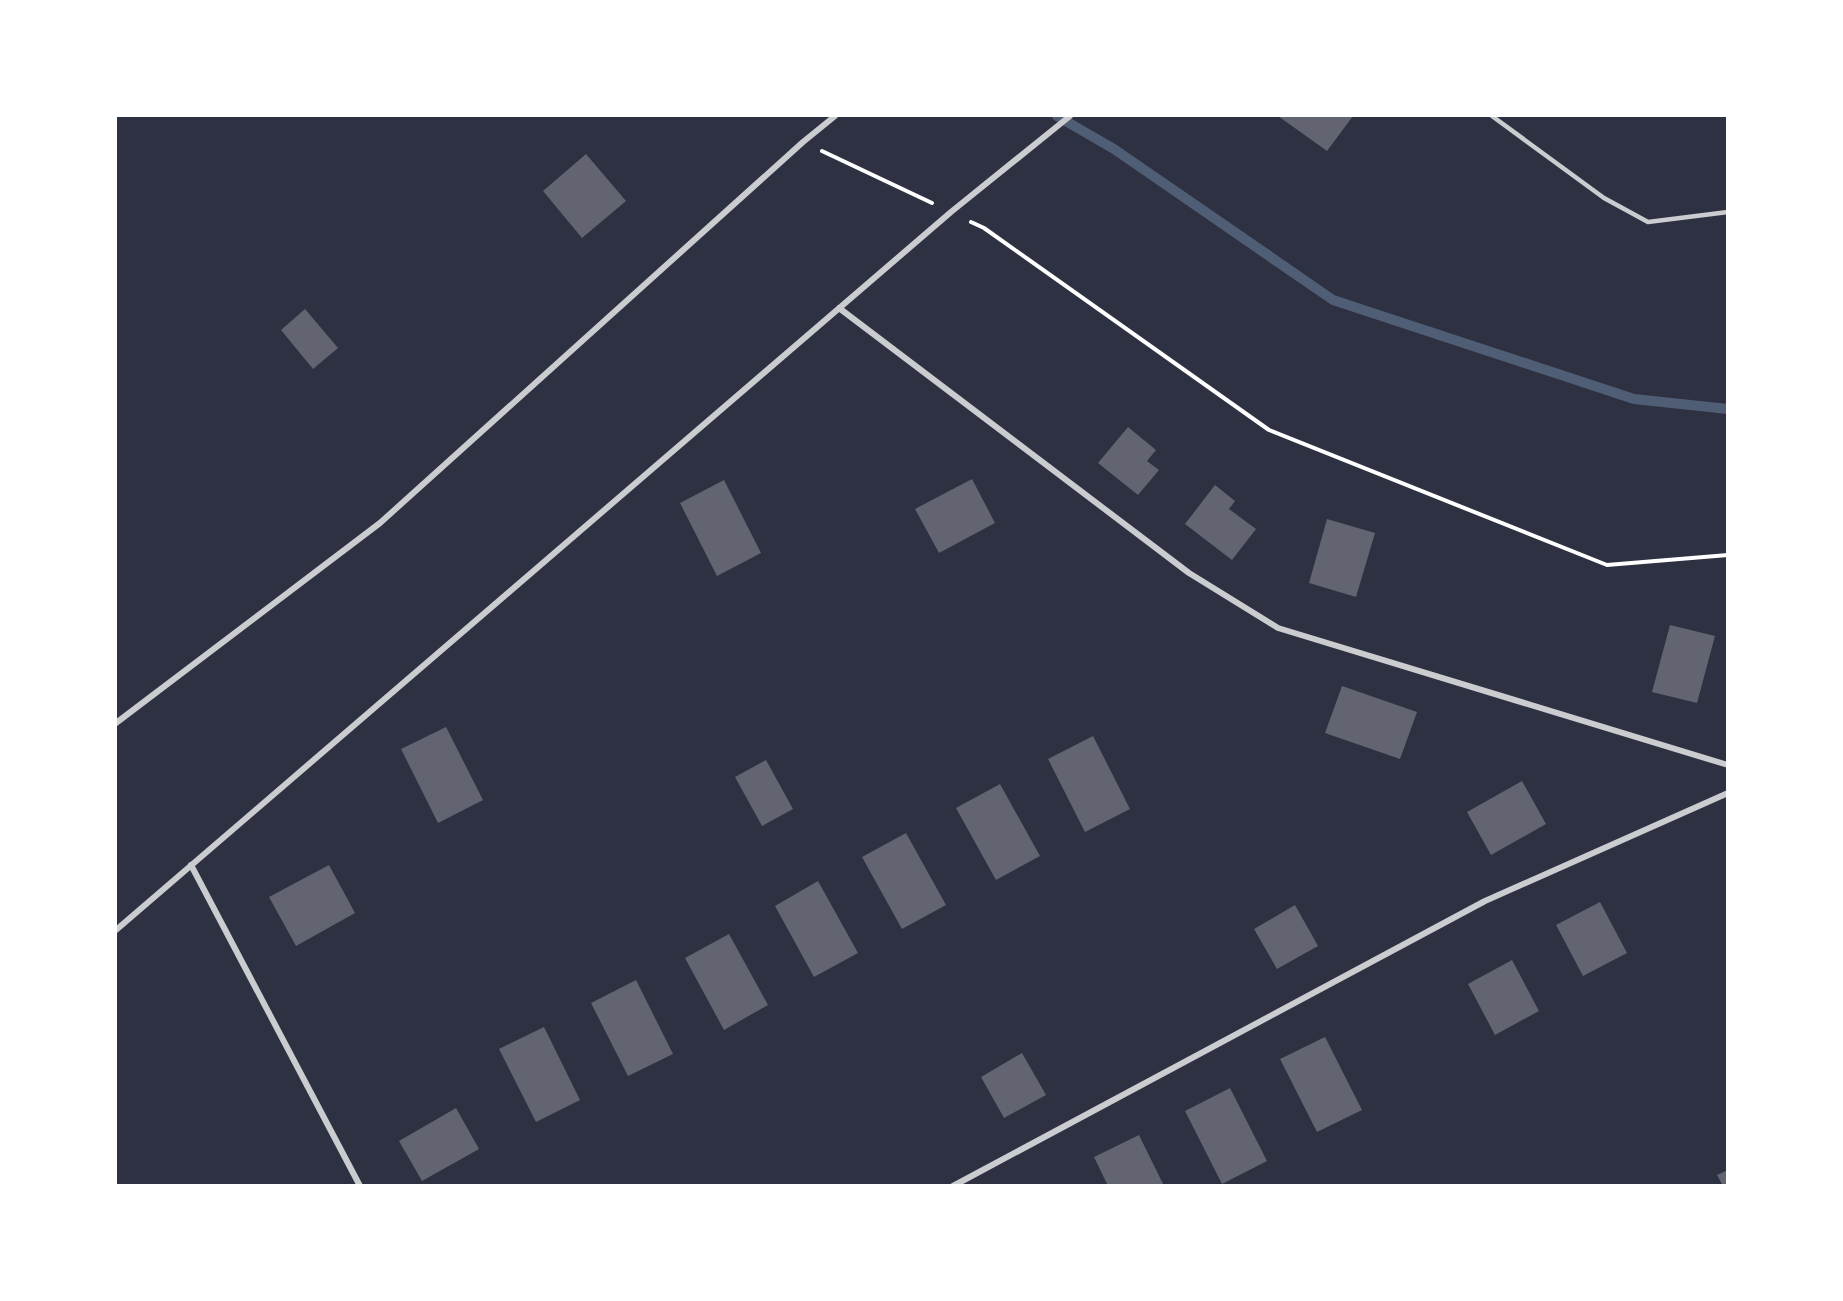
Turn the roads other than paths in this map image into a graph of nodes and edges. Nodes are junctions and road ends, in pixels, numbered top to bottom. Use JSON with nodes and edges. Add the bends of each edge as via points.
{"nodes":[{"id":1,"x":835,"y":116,"type":"edge"},
{"id":2,"x":1070,"y":116,"type":"edge"},
{"id":3,"x":1492,"y":116,"type":"edge"},
{"id":4,"x":1728,"y":212,"type":"edge"},
{"id":5,"x":839,"y":308,"type":"junction"},
{"id":6,"x":116,"y":723,"type":"edge"},
{"id":7,"x":1728,"y":765,"type":"edge"},
{"id":8,"x":1728,"y":792,"type":"edge"},
{"id":9,"x":191,"y":865,"type":"junction"},
{"id":10,"x":116,"y":930,"type":"edge"},
{"id":11,"x":360,"y":1185,"type":"edge"},
{"id":12,"x":953,"y":1185,"type":"edge"}],
"edges":[{"from":1,"to":6,"type":"street","via":[[380,523]]},
{"from":2,"to":5,"type":"street"},
{"from":3,"to":4,"type":"lane","via":[[1604,198],[1648,222]]},
{"from":5,"to":7,"type":"street","via":[[1189,573],[1278,628]]},
{"from":5,"to":9,"type":"street"},
{"from":8,"to":12,"type":"street","via":[[1485,901]]},
{"from":9,"to":10,"type":"street"},
{"from":9,"to":11,"type":"street"}]}
